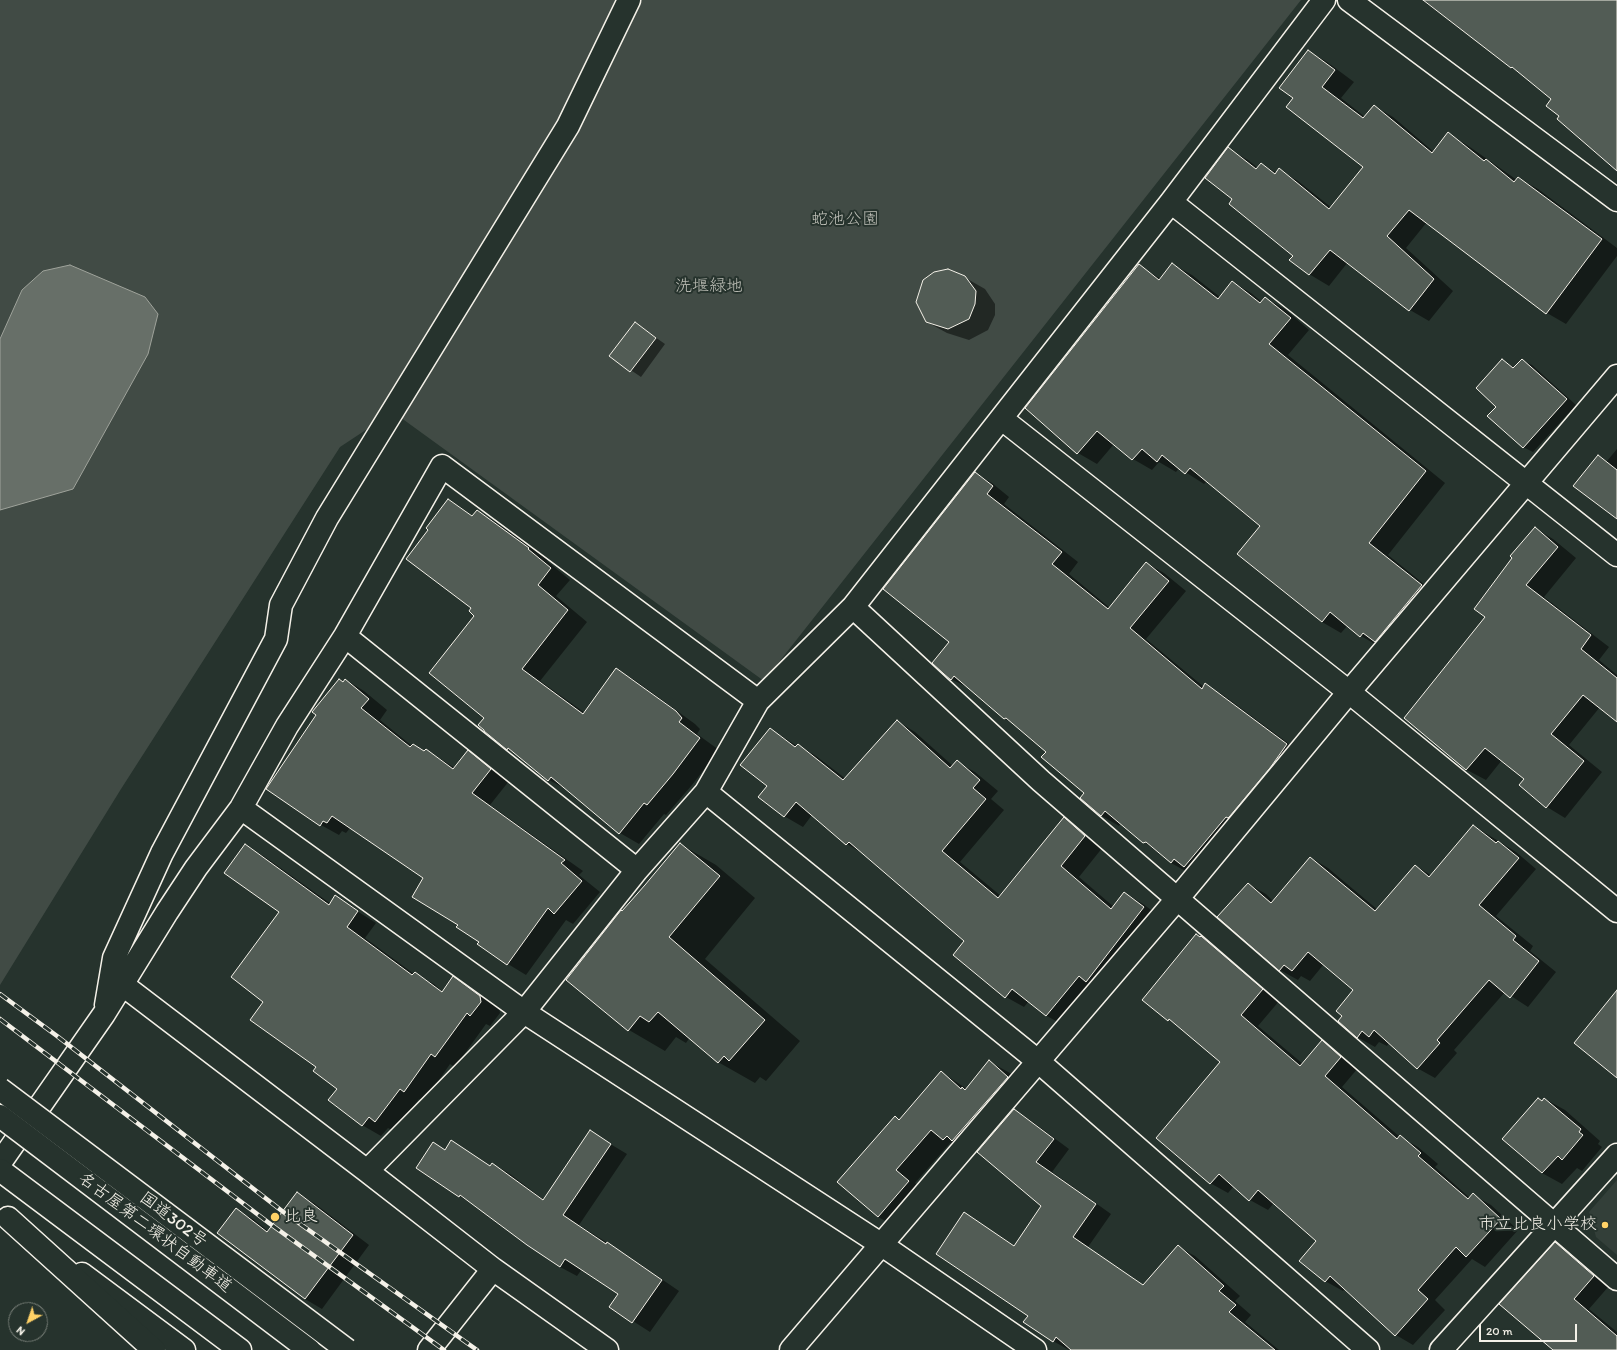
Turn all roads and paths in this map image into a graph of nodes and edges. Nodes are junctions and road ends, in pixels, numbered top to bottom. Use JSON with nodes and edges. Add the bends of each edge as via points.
{"nodes":[{"id":1,"x":629,"y":0,"type":"edge"},
{"id":2,"x":1324,"y":0,"type":"edge"},
{"id":3,"x":1349,"y":0,"type":"edge"},
{"id":4,"x":1617,"y":200,"type":"edge"},
{"id":5,"x":1171,"y":202,"type":"junction"},
{"id":6,"x":1617,"y":376,"type":"edge"},
{"id":7,"x":1002,"y":419,"type":"junction"},
{"id":8,"x":1527,"y":484,"type":"junction"},
{"id":9,"x":1617,"y":555,"type":"edge"},
{"id":10,"x":853,"y":607,"type":"junction"},
{"id":11,"x":345,"y":636,"type":"junction"},
{"id":12,"x":1349,"y":692,"type":"junction"},
{"id":13,"x":758,"y":701,"type":"junction"},
{"id":14,"x":706,"y":792,"type":"junction"},
{"id":15,"x":241,"y":808,"type":"junction"},
{"id":16,"x":637,"y":870,"type":"junction"},
{"id":17,"x":1178,"y":898,"type":"junction"},
{"id":18,"x":1617,"y":911,"type":"edge"},
{"id":19,"x":123,"y":985,"type":"junction"},
{"id":20,"x":524,"y":1012,"type":"junction"},
{"id":21,"x":104,"y":1014,"type":"junction"},
{"id":22,"x":1039,"y":1062,"type":"junction"},
{"id":23,"x":0,"y":1089,"type":"edge"},
{"id":24,"x":0,"y":1113,"type":"edge"},
{"id":25,"x":8,"y":1122,"type":"edge"},
{"id":26,"x":1617,"y":1155,"type":"edge"},
{"id":27,"x":0,"y":1163,"type":"edge"},
{"id":28,"x":0,"y":1170,"type":"edge"},
{"id":29,"x":367,"y":1171,"type":"junction"},
{"id":30,"x":4,"y":1215,"type":"edge"},
{"id":31,"x":1554,"y":1226,"type":"junction"},
{"id":32,"x":882,"y":1245,"type":"junction"},
{"id":33,"x":493,"y":1269,"type":"junction"},
{"id":34,"x":1617,"y":1279,"type":"edge"},
{"id":35,"x":154,"y":1350,"type":"edge"},
{"id":36,"x":184,"y":1350,"type":"edge"},
{"id":37,"x":240,"y":1350,"type":"edge"},
{"id":38,"x":309,"y":1350,"type":"edge"},
{"id":39,"x":347,"y":1350,"type":"edge"},
{"id":40,"x":429,"y":1350,"type":"edge"},
{"id":41,"x":607,"y":1350,"type":"edge"},
{"id":42,"x":791,"y":1350,"type":"edge"},
{"id":43,"x":1035,"y":1350,"type":"edge"},
{"id":44,"x":1368,"y":1350,"type":"edge"},
{"id":45,"x":1441,"y":1350,"type":"edge"}],
"edges":[{"from":1,"to":21,"type":"main road","via":[[568,126],[327,518],[281,604],[276,639],[162,853],[114,958]]},
{"from":2,"to":5,"type":"main road"},
{"from":3,"to":4,"type":"main road"},
{"from":5,"to":7,"type":"main road"},
{"from":5,"to":8,"type":"main road"},
{"from":6,"to":8,"type":"main road"},
{"from":7,"to":10,"type":"main road"},
{"from":7,"to":12,"type":"main road"},
{"from":8,"to":9,"type":"main road"},
{"from":8,"to":12,"type":"main road"},
{"from":10,"to":13,"type":"main road"},
{"from":10,"to":17,"type":"main road","via":[[1041,781]]},
{"from":11,"to":13,"type":"main road","via":[[442,466]]},
{"from":11,"to":15,"type":"main road","via":[[287,726]]},
{"from":11,"to":16,"type":"main road"},
{"from":12,"to":17,"type":"main road"},
{"from":12,"to":18,"type":"main road"},
{"from":13,"to":14,"type":"main road"},
{"from":14,"to":16,"type":"main road"},
{"from":14,"to":22,"type":"main road"},
{"from":15,"to":19,"type":"main road","via":[[196,868]]},
{"from":15,"to":20,"type":"main road"},
{"from":16,"to":20,"type":"main road"},
{"from":17,"to":22,"type":"main road"},
{"from":17,"to":31,"type":"main road"},
{"from":19,"to":21,"type":"main road"},
{"from":19,"to":29,"type":"main road"},
{"from":20,"to":29,"type":"main road"},
{"from":20,"to":32,"type":"main road"},
{"from":21,"to":27,"type":"main road"},
{"from":22,"to":32,"type":"main road"},
{"from":22,"to":44,"type":"main road"},
{"from":23,"to":39,"type":"main road","name":"国道302号","bridge":true},
{"from":24,"to":25,"type":"main road","name":"名古屋第二環状自動車道","bridge":true},
{"from":25,"to":38,"type":"main road","name":"名古屋第二環状自動車道","bridge":true},
{"from":26,"to":31,"type":"main road"},
{"from":28,"to":37,"type":"main road"},
{"from":29,"to":33,"type":"main road"},
{"from":30,"to":35,"type":"main road"},
{"from":30,"to":36,"type":"main road"},
{"from":31,"to":34,"type":"main road"},
{"from":31,"to":45,"type":"main road"},
{"from":32,"to":42,"type":"main road"},
{"from":32,"to":43,"type":"main road"},
{"from":33,"to":40,"type":"main road"},
{"from":33,"to":41,"type":"main road"}]}
